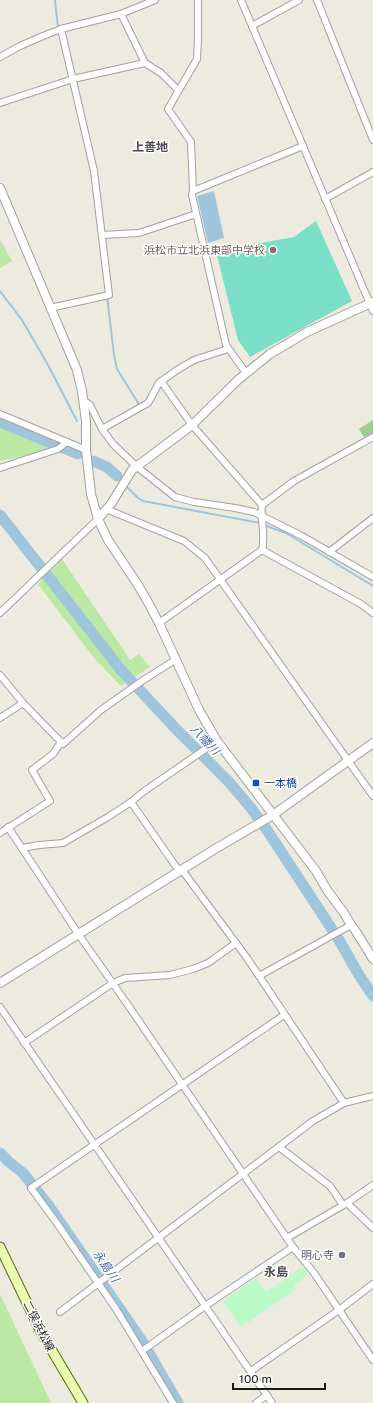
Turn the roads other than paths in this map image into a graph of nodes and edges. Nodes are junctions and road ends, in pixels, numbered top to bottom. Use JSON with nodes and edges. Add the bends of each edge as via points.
{"nodes":[{"id":1,"x":155,"y":0,"type":"edge"},
{"id":2,"x":198,"y":0,"type":"edge"},
{"id":3,"x":241,"y":0,"type":"edge"},
{"id":4,"x":299,"y":0,"type":"edge"},
{"id":5,"x":317,"y":0,"type":"edge"},
{"id":6,"x":121,"y":14,"type":"junction"},
{"id":7,"x":252,"y":26,"type":"junction"},
{"id":8,"x":61,"y":29,"type":"junction"},
{"id":9,"x":0,"y":57,"type":"edge"},
{"id":10,"x":145,"y":63,"type":"junction"},
{"id":11,"x":73,"y":79,"type":"junction"},
{"id":12,"x":178,"y":90,"type":"junction"},
{"id":13,"x":0,"y":103,"type":"edge"},
{"id":14,"x":373,"y":140,"type":"edge"},
{"id":15,"x":303,"y":146,"type":"junction"},
{"id":16,"x":373,"y":172,"type":"edge"},
{"id":17,"x":0,"y":188,"type":"edge"},
{"id":18,"x":193,"y":191,"type":"junction"},
{"id":19,"x":325,"y":199,"type":"junction"},
{"id":20,"x":196,"y":214,"type":"junction"},
{"id":21,"x":102,"y":235,"type":"junction"},
{"id":22,"x":372,"y":306,"type":"edge"},
{"id":23,"x":50,"y":308,"type":"junction"},
{"id":24,"x":228,"y":348,"type":"junction"},
{"id":25,"x":246,"y":373,"type":"junction"},
{"id":26,"x":161,"y":381,"type":"junction"},
{"id":27,"x":83,"y":400,"type":"junction"},
{"id":28,"x":0,"y":414,"type":"edge"},
{"id":29,"x":192,"y":425,"type":"junction"},
{"id":30,"x":102,"y":429,"type":"junction"},
{"id":31,"x":373,"y":437,"type":"edge"},
{"id":32,"x":63,"y":446,"type":"junction"},
{"id":33,"x":86,"y":450,"type":"junction"},
{"id":34,"x":136,"y":466,"type":"junction"},
{"id":35,"x":0,"y":468,"type":"edge"},
{"id":36,"x":262,"y":505,"type":"junction"},
{"id":37,"x":106,"y":509,"type":"junction"},
{"id":38,"x":373,"y":518,"type":"edge"},
{"id":39,"x":98,"y":519,"type":"junction"},
{"id":40,"x":262,"y":521,"type":"junction"},
{"id":41,"x":262,"y":550,"type":"junction"},
{"id":42,"x":329,"y":552,"type":"junction"},
{"id":43,"x":373,"y":577,"type":"edge"},
{"id":44,"x":220,"y":580,"type":"junction"},
{"id":45,"x":0,"y":613,"type":"edge"},
{"id":46,"x":373,"y":613,"type":"edge"},
{"id":47,"x":159,"y":623,"type":"junction"},
{"id":48,"x":175,"y":660,"type":"junction"},
{"id":49,"x":0,"y":675,"type":"edge"},
{"id":50,"x":23,"y":703,"type":"junction"},
{"id":51,"x":0,"y":718,"type":"edge"},
{"id":52,"x":217,"y":741,"type":"junction"},
{"id":53,"x":61,"y":742,"type":"junction"},
{"id":54,"x":373,"y":743,"type":"edge"},
{"id":55,"x":348,"y":761,"type":"junction"},
{"id":56,"x":373,"y":796,"type":"edge"},
{"id":57,"x":131,"y":802,"type":"junction"},
{"id":58,"x":270,"y":817,"type":"junction"},
{"id":59,"x":8,"y":827,"type":"junction"},
{"id":60,"x":0,"y":833,"type":"edge"},
{"id":61,"x":22,"y":848,"type":"junction"},
{"id":62,"x":182,"y":870,"type":"junction"},
{"id":63,"x":351,"y":926,"type":"junction"},
{"id":64,"x":78,"y":935,"type":"junction"},
{"id":65,"x":236,"y":943,"type":"junction"},
{"id":66,"x":373,"y":959,"type":"edge"},
{"id":67,"x":259,"y":976,"type":"junction"},
{"id":68,"x":0,"y":983,"type":"edge"},
{"id":69,"x":113,"y":983,"type":"junction"},
{"id":70,"x":0,"y":1007,"type":"edge"},
{"id":71,"x":284,"y":1015,"type":"junction"},
{"id":72,"x":24,"y":1043,"type":"junction"},
{"id":73,"x":182,"y":1085,"type":"junction"},
{"id":74,"x":373,"y":1096,"type":"edge"},
{"id":75,"x":344,"y":1103,"type":"junction"},
{"id":76,"x":94,"y":1145,"type":"junction"},
{"id":77,"x":279,"y":1147,"type":"junction"},
{"id":78,"x":243,"y":1173,"type":"junction"},
{"id":79,"x":373,"y":1185,"type":"edge"},
{"id":80,"x":345,"y":1204,"type":"junction"},
{"id":81,"x":373,"y":1228,"type":"edge"},
{"id":82,"x":158,"y":1238,"type":"junction"},
{"id":83,"x":288,"y":1238,"type":"junction"},
{"id":84,"x":0,"y":1247,"type":"edge"},
{"id":85,"x":293,"y":1247,"type":"junction"},
{"id":86,"x":100,"y":1282,"type":"junction"},
{"id":87,"x":373,"y":1284,"type":"edge"},
{"id":88,"x":205,"y":1306,"type":"junction"},
{"id":89,"x":339,"y":1310,"type":"junction"},
{"id":90,"x":60,"y":1312,"type":"dead end"},
{"id":91,"x":142,"y":1351,"type":"junction"},
{"id":92,"x":373,"y":1360,"type":"edge"},
{"id":93,"x":250,"y":1371,"type":"junction"},
{"id":94,"x":267,"y":1395,"type":"junction"},
{"id":95,"x":82,"y":1402,"type":"edge"},
{"id":96,"x":174,"y":1403,"type":"edge"},
{"id":97,"x":256,"y":1403,"type":"edge"},
{"id":98,"x":272,"y":1403,"type":"edge"}],
"edges":[{"from":1,"to":6,"type":"street"},
{"from":2,"to":12,"type":"street","via":[[197,59]]},
{"from":3,"to":7,"type":"street"},
{"from":4,"to":7,"type":"street"},
{"from":5,"to":14,"type":"street"},
{"from":6,"to":8,"type":"street"},
{"from":6,"to":10,"type":"street"},
{"from":7,"to":15,"type":"street"},
{"from":8,"to":9,"type":"street"},
{"from":8,"to":11,"type":"street"},
{"from":10,"to":11,"type":"street"},
{"from":10,"to":12,"type":"street","via":[[161,73]]},
{"from":11,"to":13,"type":"street"},
{"from":11,"to":21,"type":"street","via":[[94,171]]},
{"from":12,"to":18,"type":"street","via":[[168,109],[191,142]]},
{"from":15,"to":18,"type":"street"},
{"from":15,"to":19,"type":"street"},
{"from":16,"to":19,"type":"street"},
{"from":17,"to":23,"type":"street"},
{"from":18,"to":20,"type":"street"},
{"from":19,"to":22,"type":"street"},
{"from":20,"to":21,"type":"street","via":[[139,233]]},
{"from":20,"to":24,"type":"street"},
{"from":21,"to":23,"type":"street","via":[[107,296]]},
{"from":22,"to":25,"type":"street","via":[[307,332],[270,354]]},
{"from":23,"to":27,"type":"street","via":[[77,370]]},
{"from":24,"to":25,"type":"street"},
{"from":24,"to":26,"type":"street","via":[[194,360]]},
{"from":25,"to":29,"type":"street"},
{"from":26,"to":29,"type":"street"},
{"from":26,"to":30,"type":"street","via":[[148,403]]},
{"from":27,"to":30,"type":"street","via":[[90,405]]},
{"from":27,"to":33,"type":"street"},
{"from":28,"to":32,"type":"street"},
{"from":29,"to":34,"type":"street"},
{"from":29,"to":36,"type":"street"},
{"from":30,"to":34,"type":"street","via":[[113,444]]},
{"from":31,"to":36,"type":"street","via":[[294,481]]},
{"from":32,"to":33,"type":"street"},
{"from":32,"to":35,"type":"street"},
{"from":33,"to":39,"type":"street","via":[[91,494]]},
{"from":34,"to":37,"type":"street"},
{"from":34,"to":40,"type":"street","via":[[175,497],[254,512]]},
{"from":36,"to":40,"type":"street"},
{"from":37,"to":39,"type":"street"},
{"from":37,"to":44,"type":"street","via":[[184,541],[205,558]]},
{"from":38,"to":42,"type":"street"},
{"from":39,"to":45,"type":"street"},
{"from":39,"to":47,"type":"street"},
{"from":40,"to":41,"type":"street"},
{"from":40,"to":42,"type":"street","via":[[273,521]]},
{"from":41,"to":44,"type":"street"},
{"from":41,"to":46,"type":"street"},
{"from":42,"to":43,"type":"street"},
{"from":44,"to":47,"type":"street"},
{"from":44,"to":55,"type":"street"},
{"from":47,"to":48,"type":"street"},
{"from":48,"to":52,"type":"street"},
{"from":48,"to":53,"type":"street","via":[[127,691],[63,744]]},
{"from":49,"to":50,"type":"street"},
{"from":50,"to":51,"type":"street"},
{"from":50,"to":53,"type":"street"},
{"from":52,"to":57,"type":"street"},
{"from":52,"to":58,"type":"street"},
{"from":53,"to":59,"type":"street","via":[[53,754],[32,770],[50,801]]},
{"from":54,"to":55,"type":"street"},
{"from":55,"to":56,"type":"street"},
{"from":55,"to":58,"type":"street"},
{"from":57,"to":61,"type":"street","via":[[63,843]]},
{"from":57,"to":62,"type":"street","via":[[177,868]]},
{"from":58,"to":62,"type":"street"},
{"from":58,"to":63,"type":"street","via":[[316,871]]},
{"from":59,"to":60,"type":"street"},
{"from":59,"to":61,"type":"street"},
{"from":61,"to":64,"type":"street"},
{"from":62,"to":64,"type":"street"},
{"from":62,"to":65,"type":"street"},
{"from":63,"to":66,"type":"street"},
{"from":63,"to":67,"type":"street"},
{"from":64,"to":68,"type":"street"},
{"from":64,"to":69,"type":"street"},
{"from":65,"to":67,"type":"street"},
{"from":65,"to":69,"type":"street","via":[[208,963],[193,969],[170,976],[125,978]]},
{"from":67,"to":71,"type":"street"},
{"from":69,"to":72,"type":"street"},
{"from":69,"to":73,"type":"street"},
{"from":70,"to":72,"type":"street"},
{"from":71,"to":73,"type":"street"},
{"from":71,"to":75,"type":"street"},
{"from":72,"to":76,"type":"street"},
{"from":73,"to":76,"type":"street"},
{"from":73,"to":78,"type":"street"},
{"from":74,"to":75,"type":"street"},
{"from":75,"to":77,"type":"street","via":[[313,1121]]},
{"from":76,"to":82,"type":"street"},
{"from":76,"to":86,"type":"street","via":[[34,1186],[56,1222]]},
{"from":77,"to":78,"type":"street"},
{"from":77,"to":80,"type":"street","via":[[330,1186]]},
{"from":78,"to":82,"type":"street"},
{"from":78,"to":83,"type":"street"},
{"from":79,"to":80,"type":"street"},
{"from":80,"to":81,"type":"street"},
{"from":80,"to":83,"type":"street"},
{"from":82,"to":86,"type":"street"},
{"from":82,"to":88,"type":"street"},
{"from":83,"to":85,"type":"street"},
{"from":84,"to":95,"type":"main road","name":"二俣浜松線","via":[[41,1332]]},
{"from":85,"to":88,"type":"street"},
{"from":85,"to":89,"type":"street"},
{"from":86,"to":90,"type":"street"},
{"from":86,"to":91,"type":"street"},
{"from":87,"to":89,"type":"street"},
{"from":88,"to":91,"type":"street"},
{"from":88,"to":93,"type":"street"},
{"from":89,"to":92,"type":"street"},
{"from":89,"to":93,"type":"street"},
{"from":91,"to":96,"type":"street"},
{"from":93,"to":94,"type":"street"},
{"from":94,"to":97,"type":"street"},
{"from":94,"to":98,"type":"street"}]}
